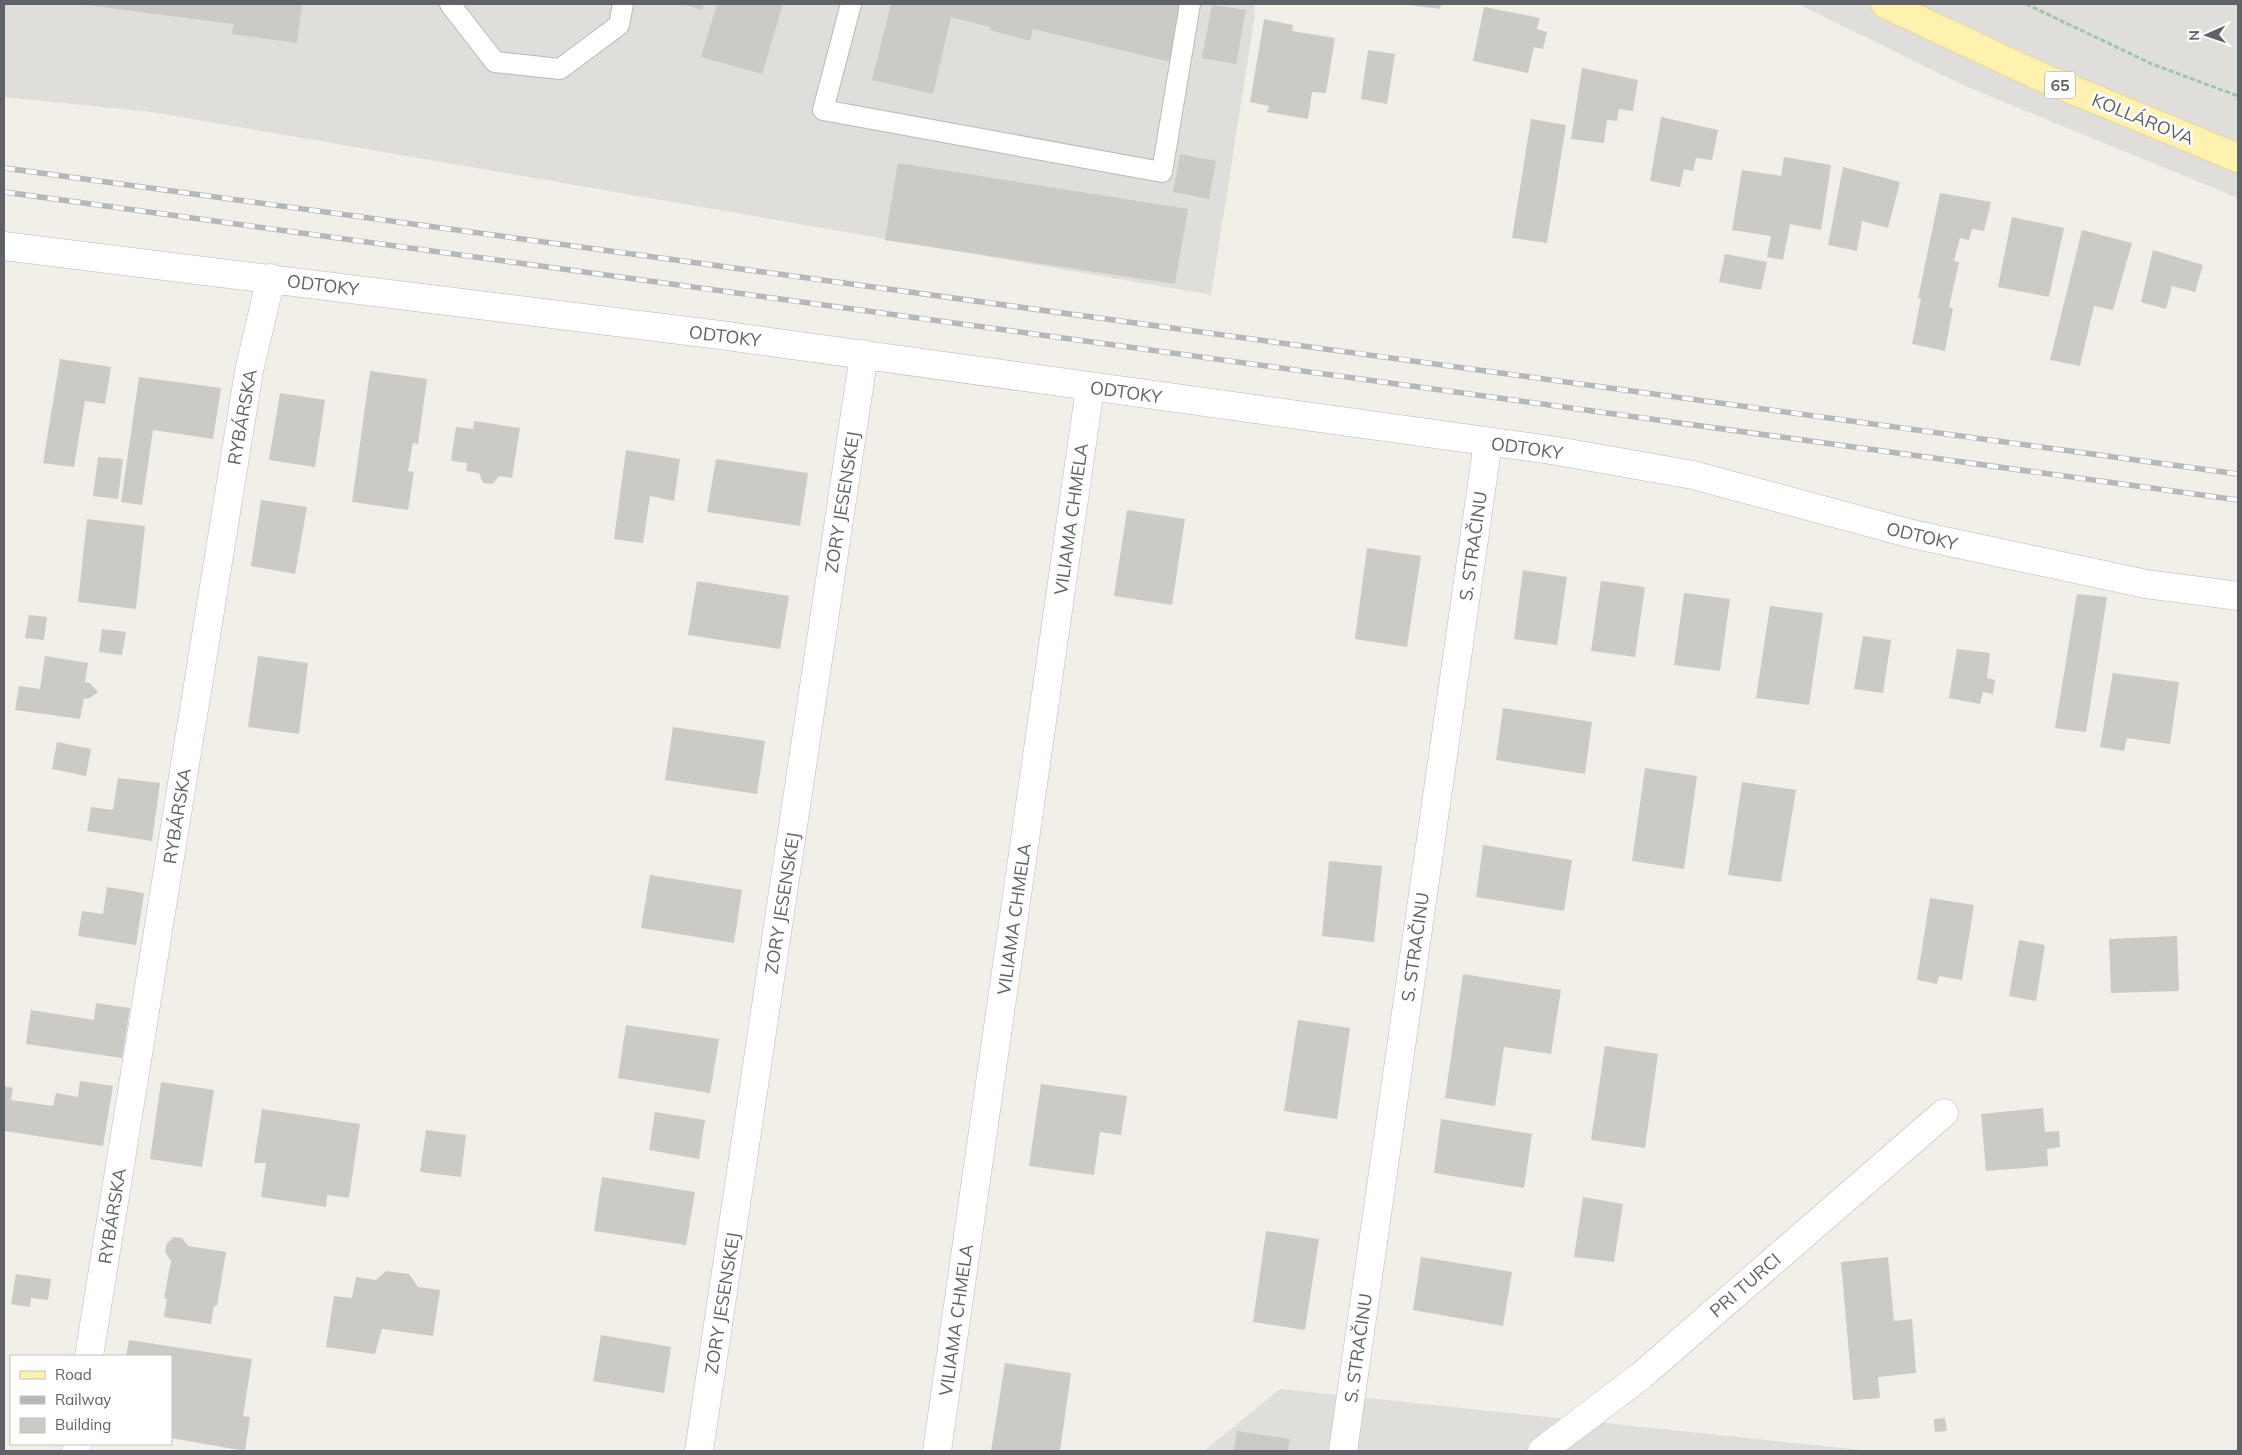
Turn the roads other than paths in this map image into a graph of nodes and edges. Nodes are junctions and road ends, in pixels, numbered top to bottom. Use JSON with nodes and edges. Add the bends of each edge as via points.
{"nodes":[{"id":1,"x":450,"y":4,"type":"edge"},
{"id":2,"x":623,"y":4,"type":"edge"},
{"id":3,"x":851,"y":4,"type":"edge"},
{"id":4,"x":1190,"y":4,"type":"edge"},
{"id":5,"x":1884,"y":4,"type":"edge"},
{"id":6,"x":2238,"y":158,"type":"edge"},
{"id":7,"x":4,"y":246,"type":"edge"},
{"id":8,"x":271,"y":278,"type":"junction"},
{"id":9,"x":864,"y":354,"type":"junction"},
{"id":10,"x":1090,"y":388,"type":"junction"},
{"id":11,"x":1488,"y":442,"type":"junction"},
{"id":12,"x":2238,"y":596,"type":"edge"},
{"id":13,"x":1944,"y":1113,"type":"dead end"},
{"id":14,"x":90,"y":1355,"type":"edge"},
{"id":15,"x":699,"y":1451,"type":"edge"},
{"id":16,"x":937,"y":1451,"type":"edge"},
{"id":17,"x":1343,"y":1451,"type":"edge"},
{"id":18,"x":1542,"y":1451,"type":"edge"}],
"edges":[{"from":1,"to":2,"type":"lane","via":[[494,62],[560,68],[619,25]]},
{"from":3,"to":4,"type":"lane","via":[[823,110],[1162,172]]},
{"from":5,"to":6,"type":"main road","name":"KOLLÁROVA","number":"65","via":[[2039,76]]},
{"from":7,"to":8,"type":"street","name":"ODTOKY"},
{"from":8,"to":9,"type":"street","name":"ODTOKY"},
{"from":8,"to":14,"type":"street","name":"RYBÁRSKA","via":[[249,371]]},
{"from":9,"to":10,"type":"street","name":"ODTOKY"},
{"from":9,"to":15,"type":"street","name":"ZORY JESENSKEJ"},
{"from":10,"to":11,"type":"street","name":"ODTOKY"},
{"from":10,"to":16,"type":"street","name":"VILIAMA CHMELA"},
{"from":11,"to":12,"type":"street","name":"ODTOKY","via":[[1693,475],[1912,534],[2146,584]]},
{"from":11,"to":17,"type":"street","name":"S. STRAČINU"},
{"from":13,"to":18,"type":"street","name":"PRI TURCI","via":[[1642,1375]]}]}
